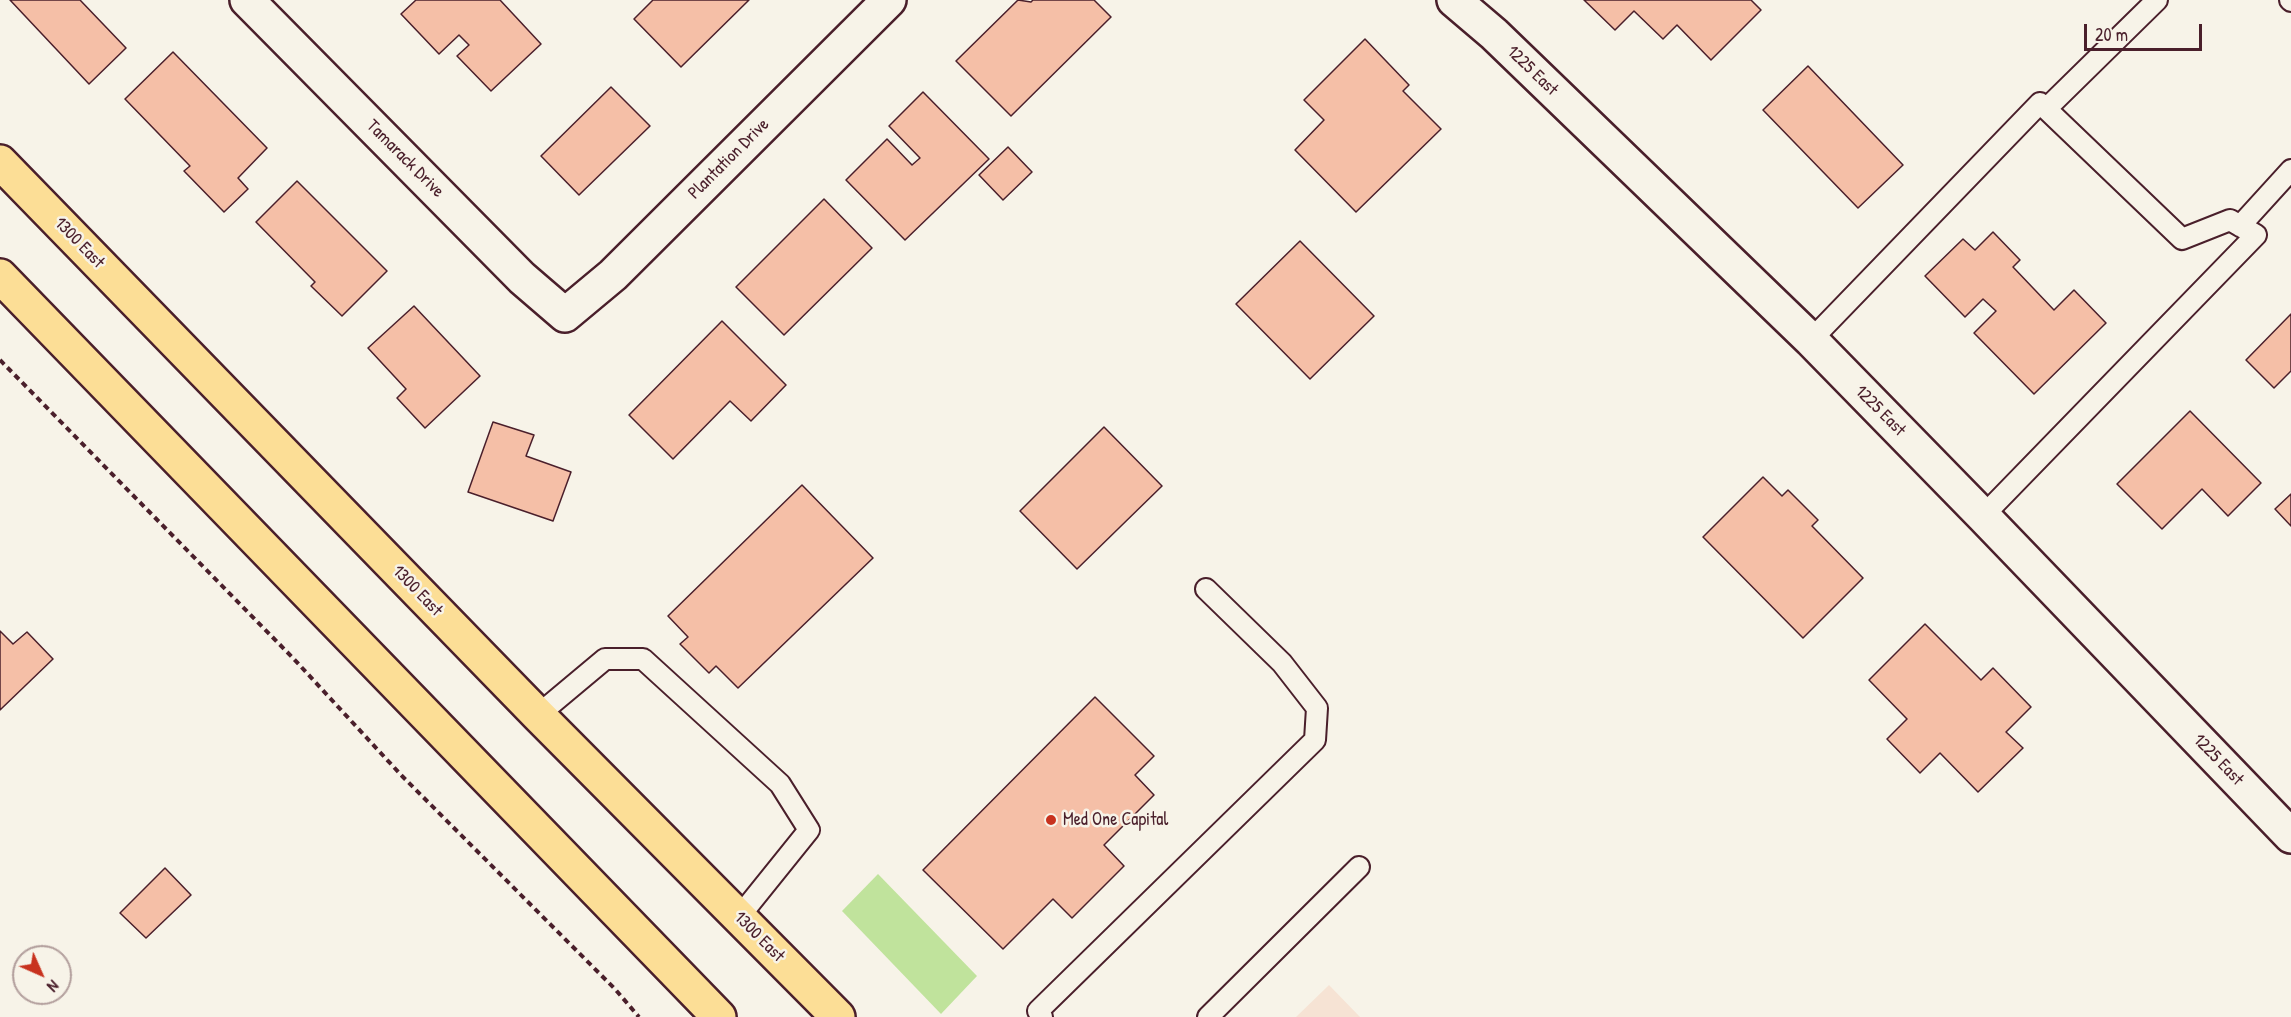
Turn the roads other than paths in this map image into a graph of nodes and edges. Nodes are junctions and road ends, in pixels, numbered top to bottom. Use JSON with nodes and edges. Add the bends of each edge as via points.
{"nodes":[{"id":1,"x":248,"y":0,"type":"edge"},
{"id":2,"x":889,"y":0,"type":"edge"},
{"id":3,"x":1454,"y":0,"type":"edge"},
{"id":4,"x":2157,"y":0,"type":"edge"},
{"id":5,"x":2046,"y":109,"type":"junction"},
{"id":6,"x":0,"y":162,"type":"edge"},
{"id":7,"x":2291,"y":170,"type":"edge"},
{"id":8,"x":2240,"y":226,"type":"junction"},
{"id":9,"x":0,"y":276,"type":"edge"},
{"id":10,"x":565,"y":315,"type":"joint"},
{"id":11,"x":1811,"y":340,"type":"junction"},
{"id":12,"x":1983,"y":516,"type":"junction"},
{"id":13,"x":1206,"y":590,"type":"dead end"},
{"id":14,"x":538,"y":715,"type":"junction"},
{"id":15,"x":2291,"y":836,"type":"edge"},
{"id":16,"x":1359,"y":867,"type":"dead end"},
{"id":17,"x":739,"y":917,"type":"junction"},
{"id":18,"x":718,"y":1017,"type":"edge"},
{"id":19,"x":838,"y":1017,"type":"edge"},
{"id":20,"x":1042,"y":1017,"type":"edge"},
{"id":21,"x":1208,"y":1017,"type":"edge"}],
"edges":[{"from":1,"to":10,"type":"street","name":"Tamarack Drive","via":[[522,278]]},
{"from":2,"to":10,"type":"street","name":"Plantation Drive","via":[[613,275]]},
{"from":3,"to":11,"type":"street","name":"1225 East"},
{"from":4,"to":5,"type":"lane"},
{"from":5,"to":8,"type":"lane","via":[[2182,239],[2230,219]]},
{"from":5,"to":11,"type":"lane","via":[[2040,103]]},
{"from":6,"to":14,"type":"main road","name":"1300 East"},
{"from":7,"to":8,"type":"lane"},
{"from":8,"to":12,"type":"lane","via":[[2256,235]]},
{"from":9,"to":18,"type":"main road"},
{"from":11,"to":12,"type":"street","name":"1225 East"},
{"from":12,"to":15,"type":"street","name":"1225 East"},
{"from":13,"to":20,"type":"lane","via":[[1282,663],[1317,708],[1315,740],[1038,1011]]},
{"from":14,"to":17,"type":"main road","name":"1300 East"},
{"from":14,"to":17,"type":"lane","via":[[605,659],[643,659],[780,784],[809,830]]},
{"from":16,"to":21,"type":"lane"},
{"from":17,"to":19,"type":"main road","name":"1300 East"}]}
